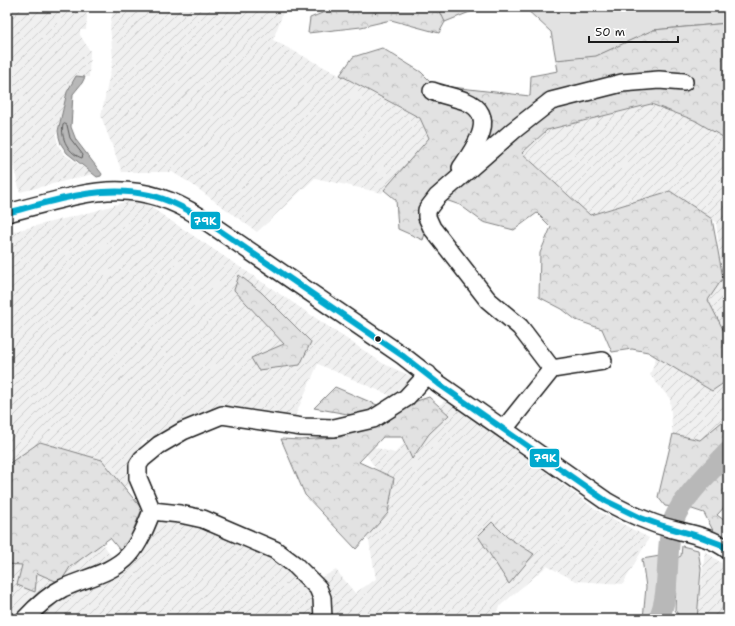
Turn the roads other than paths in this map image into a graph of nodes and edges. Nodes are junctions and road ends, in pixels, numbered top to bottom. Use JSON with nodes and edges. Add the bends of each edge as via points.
{"nodes":[{"id":1,"x":684,"y":82,"type":"dead end"},
{"id":2,"x":432,"y":91,"type":"dead end"},
{"id":3,"x":451,"y":183,"type":"junction"},
{"id":4,"x":7,"y":213,"type":"edge"},
{"id":5,"x":603,"y":361,"type":"dead end"},
{"id":6,"x":552,"y":368,"type":"junction"},
{"id":7,"x":428,"y":374,"type":"junction"},
{"id":8,"x":504,"y":429,"type":"junction"},
{"id":9,"x":152,"y":511,"type":"junction"},
{"id":10,"x":728,"y":550,"type":"edge"},
{"id":11,"x":25,"y":619,"type":"edge"},
{"id":12,"x":323,"y":619,"type":"edge"}],
"edges":[{"from":1,"to":3,"type":"street","via":[[659,80],[622,83],[551,101]]},
{"from":2,"to":3,"type":"street","via":[[465,101],[479,112],[483,120],[479,141]]},
{"from":3,"to":6,"type":"street","via":[[427,210],[432,228],[488,300],[520,327]]},
{"from":4,"to":7,"type":"street","via":[[106,191],[132,191],[167,199],[200,217]]},
{"from":5,"to":6,"type":"street"},
{"from":6,"to":8,"type":"street"},
{"from":7,"to":8,"type":"street"},
{"from":7,"to":9,"type":"street","via":[[406,398],[373,419],[334,428],[302,427],[222,415],[183,431],[159,445],[142,459],[138,466],[138,478]]},
{"from":8,"to":10,"type":"street","via":[[622,510],[654,524],[708,538]]},
{"from":9,"to":11,"type":"street","via":[[144,532],[129,555],[117,565],[62,588]]},
{"from":9,"to":12,"type":"street","via":[[204,520],[275,550],[295,565],[318,588],[322,598]]}]}
